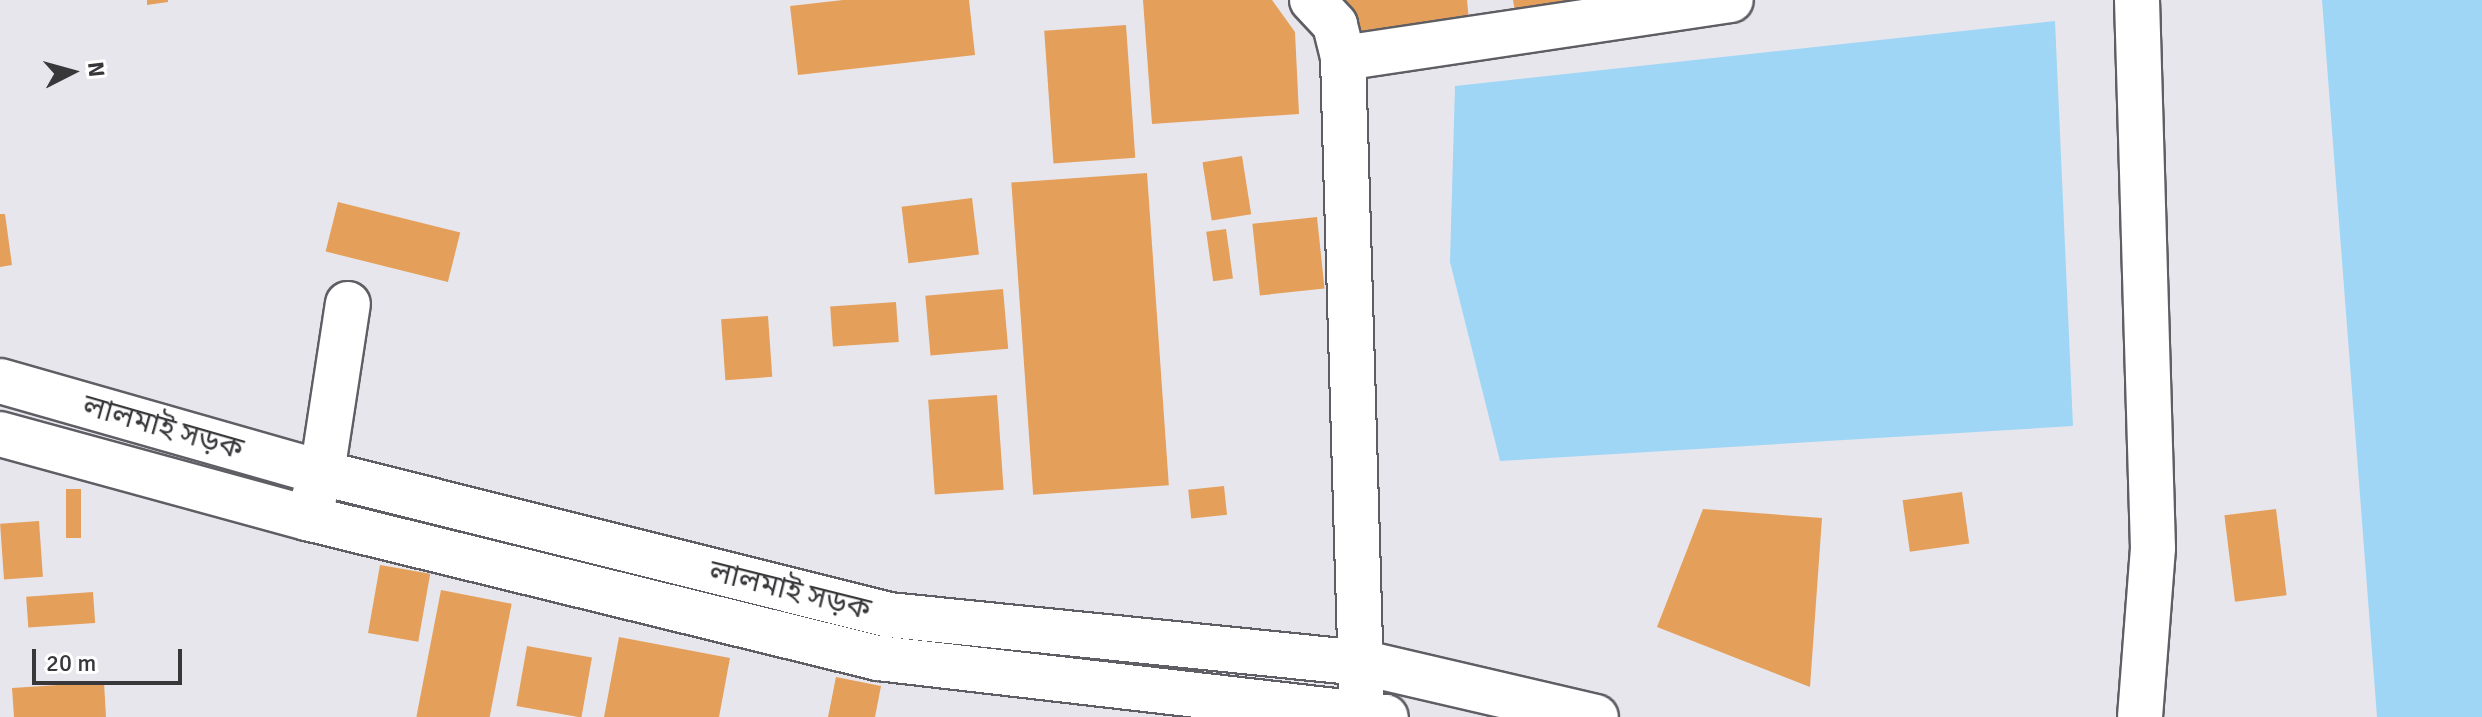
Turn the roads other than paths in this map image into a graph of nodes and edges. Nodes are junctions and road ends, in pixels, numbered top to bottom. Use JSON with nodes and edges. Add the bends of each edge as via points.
{"nodes":[{"id":1,"x":1312,"y":0,"type":"edge"},
{"id":2,"x":1731,"y":0,"type":"edge"},
{"id":3,"x":2137,"y":0,"type":"edge"},
{"id":4,"x":1343,"y":58,"type":"junction"},
{"id":5,"x":348,"y":304,"type":"dead end"},
{"id":6,"x":0,"y":381,"type":"edge"},
{"id":7,"x":0,"y":434,"type":"edge"},
{"id":8,"x":322,"y":473,"type":"junction"},
{"id":9,"x":307,"y":518,"type":"junction"},
{"id":10,"x":1364,"y":663,"type":"junction"},
{"id":11,"x":1374,"y":715,"type":"edge"},
{"id":12,"x":1596,"y":717,"type":"edge"},
{"id":13,"x":2140,"y":717,"type":"edge"}],
"edges":[{"from":1,"to":4,"type":"main road","via":[[1335,25]]},
{"from":2,"to":4,"type":"main road"},
{"from":3,"to":13,"type":"main road","via":[[2153,548]]},
{"from":4,"to":10,"type":"main road"},
{"from":5,"to":8,"type":"main road"},
{"from":6,"to":8,"type":"main road","name":"লালমাই সড়ক"},
{"from":7,"to":9,"type":"main road","name":"লালমাই সড়ক"},
{"from":8,"to":9,"type":"main road"},
{"from":8,"to":10,"type":"main road","name":"লালমাই সড়ক","via":[[889,615]]},
{"from":9,"to":11,"type":"main road","name":"লালমাই সড়ক","via":[[878,658]]},
{"from":10,"to":11,"type":"main road"},
{"from":10,"to":12,"type":"main road","name":"লালমাই সড়ক"}]}
